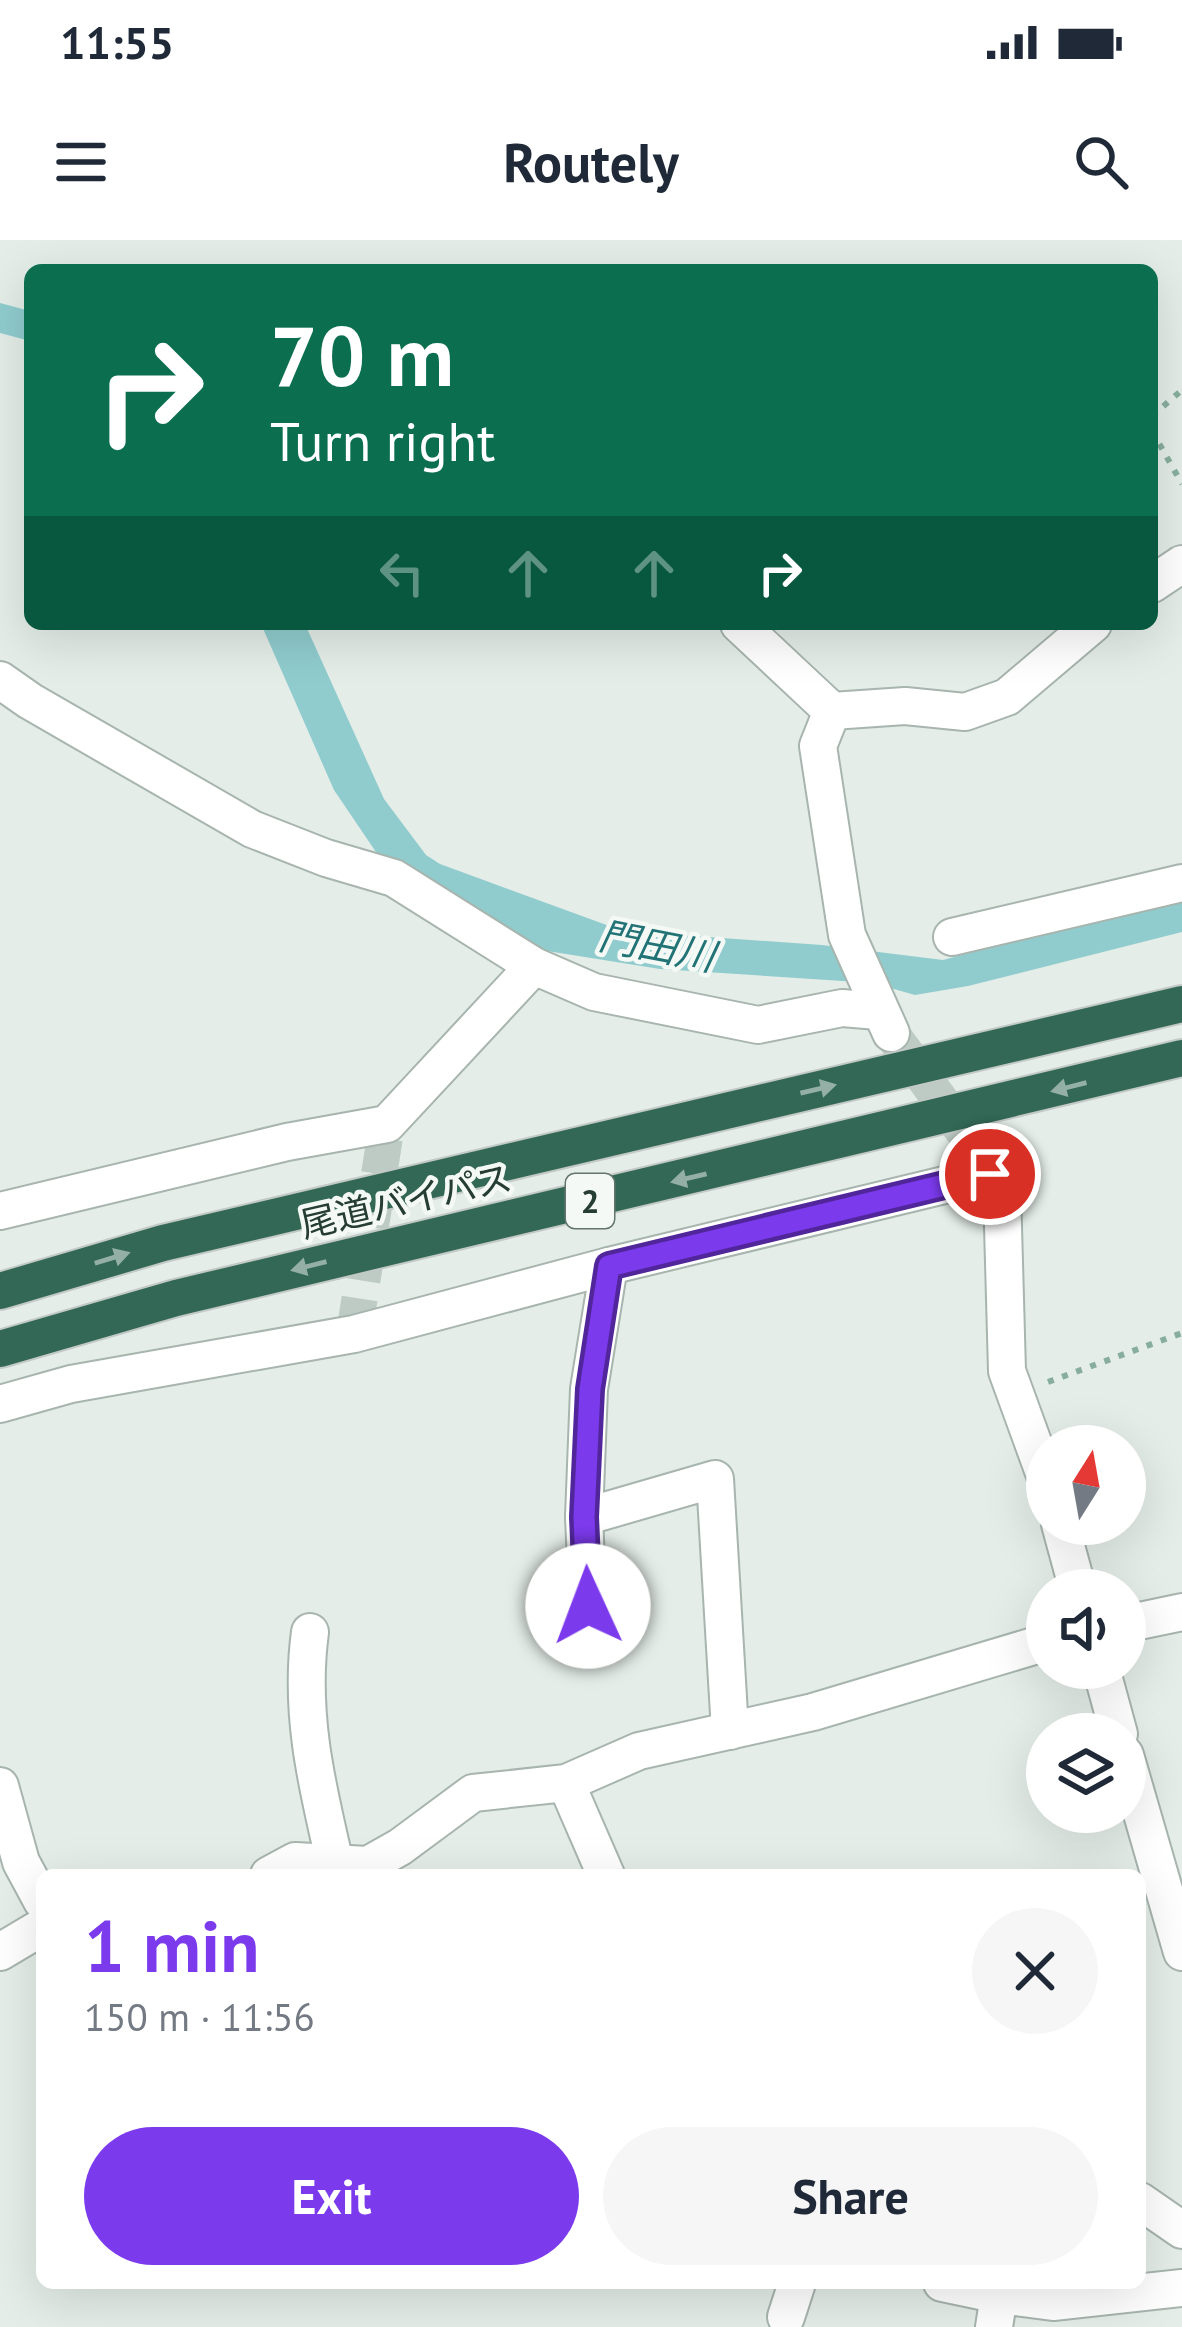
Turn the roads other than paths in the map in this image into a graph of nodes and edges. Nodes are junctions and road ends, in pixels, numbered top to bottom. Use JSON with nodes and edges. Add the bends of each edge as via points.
{"nodes":[{"id":1,"x":745,"y":630,"type":"edge"},
{"id":2,"x":1086,"y":630,"type":"edge"},
{"id":3,"x":0,"y":680,"type":"edge"},
{"id":4,"x":832,"y":711,"type":"junction"},
{"id":5,"x":1182,"y":883,"type":"edge"},
{"id":6,"x":952,"y":937,"type":"dead end"},
{"id":7,"x":534,"y":966,"type":"junction"},
{"id":8,"x":1182,"y":1004,"type":"edge"},
{"id":9,"x":1182,"y":1058,"type":"edge"},
{"id":10,"x":0,"y":1211,"type":"edge"},
{"id":11,"x":609,"y":1266,"type":"junction"},
{"id":12,"x":0,"y":1291,"type":"edge"},
{"id":13,"x":0,"y":1349,"type":"edge"},
{"id":14,"x":0,"y":1404,"type":"edge"},
{"id":15,"x":1027,"y":1425,"type":"edge"},
{"id":16,"x":584,"y":1517,"type":"junction"},
{"id":17,"x":588,"y":1606,"type":"dead end"},
{"id":18,"x":1182,"y":1612,"type":"edge"},
{"id":19,"x":1146,"y":1620,"type":"edge"},
{"id":20,"x":310,"y":1633,"type":"dead end"},
{"id":21,"x":1026,"y":1648,"type":"edge"},
{"id":22,"x":730,"y":1731,"type":"junction"},
{"id":23,"x":566,"y":1783,"type":"junction"},
{"id":24,"x":0,"y":1786,"type":"edge"},
{"id":25,"x":1146,"y":1828,"type":"edge"},
{"id":26,"x":335,"y":1863,"type":"junction"},
{"id":27,"x":281,"y":1869,"type":"edge"},
{"id":28,"x":604,"y":1869,"type":"edge"},
{"id":29,"x":36,"y":1890,"type":"edge"},
{"id":30,"x":36,"y":1931,"type":"edge"},
{"id":31,"x":0,"y":1952,"type":"edge"},
{"id":32,"x":1182,"y":1952,"type":"edge"},
{"id":33,"x":1146,"y":2205,"type":"edge"},
{"id":34,"x":1182,"y":2230,"type":"edge"},
{"id":35,"x":1182,"y":2288,"type":"edge"},
{"id":36,"x":954,"y":2289,"type":"edge"},
{"id":37,"x":996,"y":2311,"type":"edge"}],
"edges":[{"from":1,"to":4,"type":"street"},
{"from":2,"to":4,"type":"street","via":[[1007,697],[965,712]]},
{"from":3,"to":7,"type":"street","via":[[252,830],[394,878]]},
{"from":4,"to":7,"type":"street","via":[[818,746],[848,934],[879,1010],[842,1008],[758,1025],[594,992]]},
{"from":5,"to":6,"type":"street"},
{"from":7,"to":10,"type":"street","via":[[387,1124]]},
{"from":12,"to":8,"type":"highway","name":"尾道バイパス","number":"2","one_way":true,"via":[[163,1243]]},
{"from":9,"to":13,"type":"highway","name":"尾道バイパス","number":"2","one_way":true,"via":[[176,1298]]},
{"from":11,"to":14,"type":"street","via":[[354,1334],[70,1384]]},
{"from":11,"to":15,"type":"street","via":[[984,1162],[1001,1190],[1007,1371]]},
{"from":11,"to":16,"type":"street","via":[[590,1389]]},
{"from":16,"to":17,"type":"street"},
{"from":16,"to":22,"type":"street","via":[[715,1479]]},
{"from":18,"to":19,"type":"street"},
{"from":20,"to":26,"type":"street","via":[[310,1757]]},
{"from":21,"to":22,"type":"street"},
{"from":22,"to":23,"type":"street","via":[[639,1751]]},
{"from":23,"to":26,"type":"street","via":[[473,1793],[368,1865]]},
{"from":23,"to":28,"type":"street"},
{"from":24,"to":29,"type":"street"},
{"from":25,"to":32,"type":"street"},
{"from":26,"to":27,"type":"street"},
{"from":30,"to":31,"type":"street"},
{"from":33,"to":34,"type":"street"},
{"from":35,"to":37,"type":"street"},
{"from":36,"to":37,"type":"street"}]}
